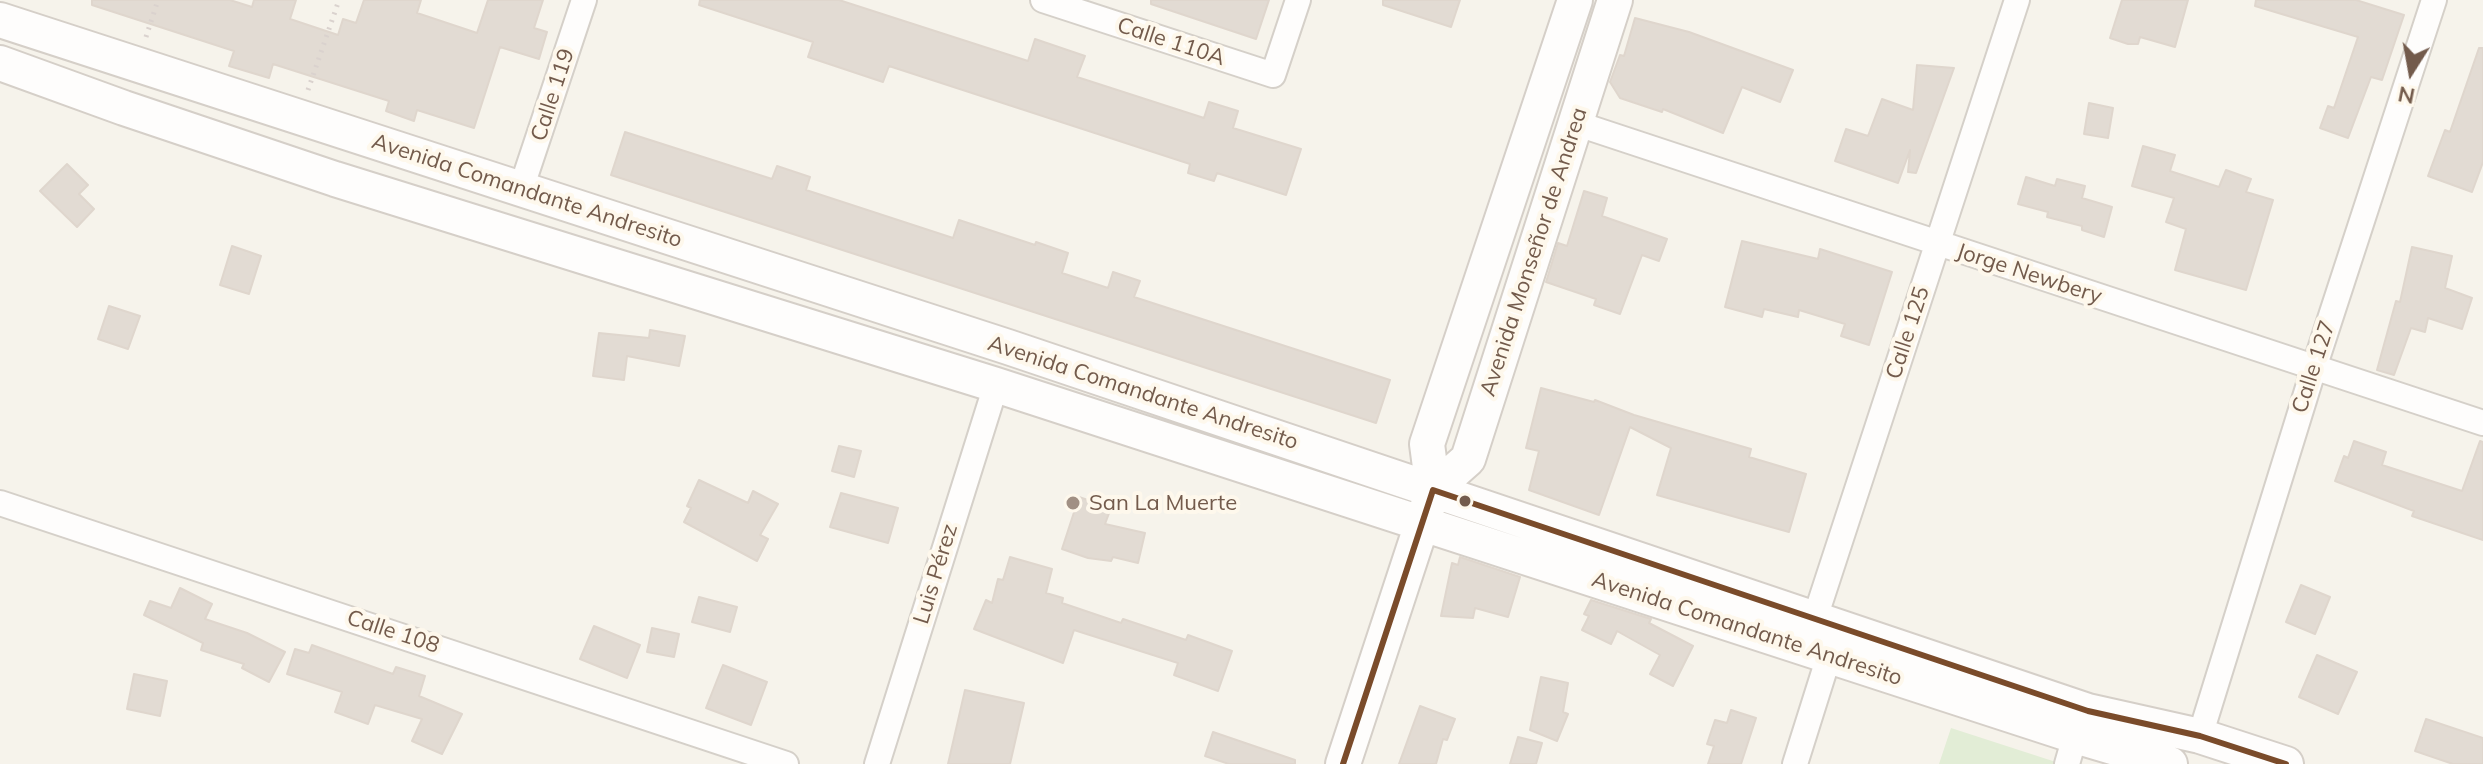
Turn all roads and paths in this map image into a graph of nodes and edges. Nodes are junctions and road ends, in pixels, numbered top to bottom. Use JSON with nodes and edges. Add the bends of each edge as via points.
{"nodes":[{"id":1,"x":339,"y":0,"type":"edge"},
{"id":2,"x":584,"y":0,"type":"edge"},
{"id":3,"x":1043,"y":0,"type":"edge"},
{"id":4,"x":1298,"y":0,"type":"edge"},
{"id":5,"x":1575,"y":0,"type":"edge"},
{"id":6,"x":1615,"y":0,"type":"edge"},
{"id":7,"x":2017,"y":0,"type":"edge"},
{"id":8,"x":2434,"y":0,"type":"edge"},
{"id":9,"x":0,"y":20,"type":"edge"},
{"id":10,"x":0,"y":63,"type":"edge"},
{"id":11,"x":298,"y":117,"type":"junction"},
{"id":12,"x":1575,"y":123,"type":"junction"},
{"id":13,"x":521,"y":189,"type":"junction"},
{"id":14,"x":1937,"y":244,"type":"junction"},
{"id":15,"x":2314,"y":368,"type":"junction"},
{"id":16,"x":996,"y":385,"type":"junction"},
{"id":17,"x":2483,"y":423,"type":"edge"},
{"id":18,"x":1433,"y":490,"type":"junction"},
{"id":19,"x":0,"y":503,"type":"edge"},
{"id":20,"x":1421,"y":522,"type":"junction"},
{"id":21,"x":1814,"y":621,"type":"junction"},
{"id":22,"x":1829,"y":656,"type":"junction"},
{"id":23,"x":2200,"y":736,"type":"junction"},
{"id":24,"x":2071,"y":750,"type":"edge"},
{"id":25,"x":786,"y":764,"type":"edge"},
{"id":26,"x":877,"y":764,"type":"edge"},
{"id":27,"x":1343,"y":764,"type":"edge"},
{"id":28,"x":1795,"y":764,"type":"edge"},
{"id":29,"x":2170,"y":764,"type":"edge"},
{"id":30,"x":2286,"y":764,"type":"edge"}],
"edges":[{"from":1,"to":11,"type":"path"},
{"from":2,"to":13,"type":"street","name":"Calle 119"},
{"from":3,"to":4,"type":"street","name":"Calle 110A","via":[[1273,75]]},
{"from":5,"to":18,"type":"main road","name":"Avenida Monseñor de Andrea","via":[[1427,444]]},
{"from":6,"to":12,"type":"main road","name":"Avenida Monseñor de Andrea"},
{"from":7,"to":14,"type":"street","name":"Calle 125"},
{"from":8,"to":15,"type":"street","name":"Calle 127"},
{"from":9,"to":11,"type":"main road","name":"Avenida Comandante Andresito"},
{"from":10,"to":16,"type":"main road","name":"Avenida Comandante Andresito","via":[[335,179]]},
{"from":11,"to":13,"type":"main road","name":"Avenida Comandante Andresito"},
{"from":12,"to":14,"type":"street","name":"Jorge Newbery"},
{"from":12,"to":18,"type":"main road","name":"Avenida Monseñor de Andrea","via":[[1468,459]]},
{"from":13,"to":18,"type":"main road","name":"Avenida Comandante Andresito"},
{"from":14,"to":15,"type":"street","name":"Jorge Newbery"},
{"from":14,"to":21,"type":"street","name":"Calle 125"},
{"from":15,"to":17,"type":"street","name":"Jorge Newbery"},
{"from":15,"to":23,"type":"street","name":"Calle 127"},
{"from":16,"to":20,"type":"main road","name":"Avenida Comandante Andresito"},
{"from":16,"to":26,"type":"street","name":"Luis Pérez"},
{"from":18,"to":20,"type":"main road","name":"Avenida Monseñor de Andrea"},
{"from":18,"to":21,"type":"main road","name":"Avenida Comandante Andresito"},
{"from":19,"to":25,"type":"street","name":"Calle 108"},
{"from":20,"to":22,"type":"main road","name":"Avenida Comandante Andresito"},
{"from":20,"to":27,"type":"main road","name":"Avenida Monseñor de Andrea"},
{"from":21,"to":23,"type":"main road","name":"Avenida Comandante Andresito","via":[[2088,711]]},
{"from":22,"to":24,"type":"main road","name":"Avenida Comandante Andresito"},
{"from":22,"to":28,"type":"street"},
{"from":23,"to":30,"type":"main road","name":"Avenida Comandante Andresito"},
{"from":24,"to":29,"type":"main road","name":"Avenida Comandante Andresito"}]}
